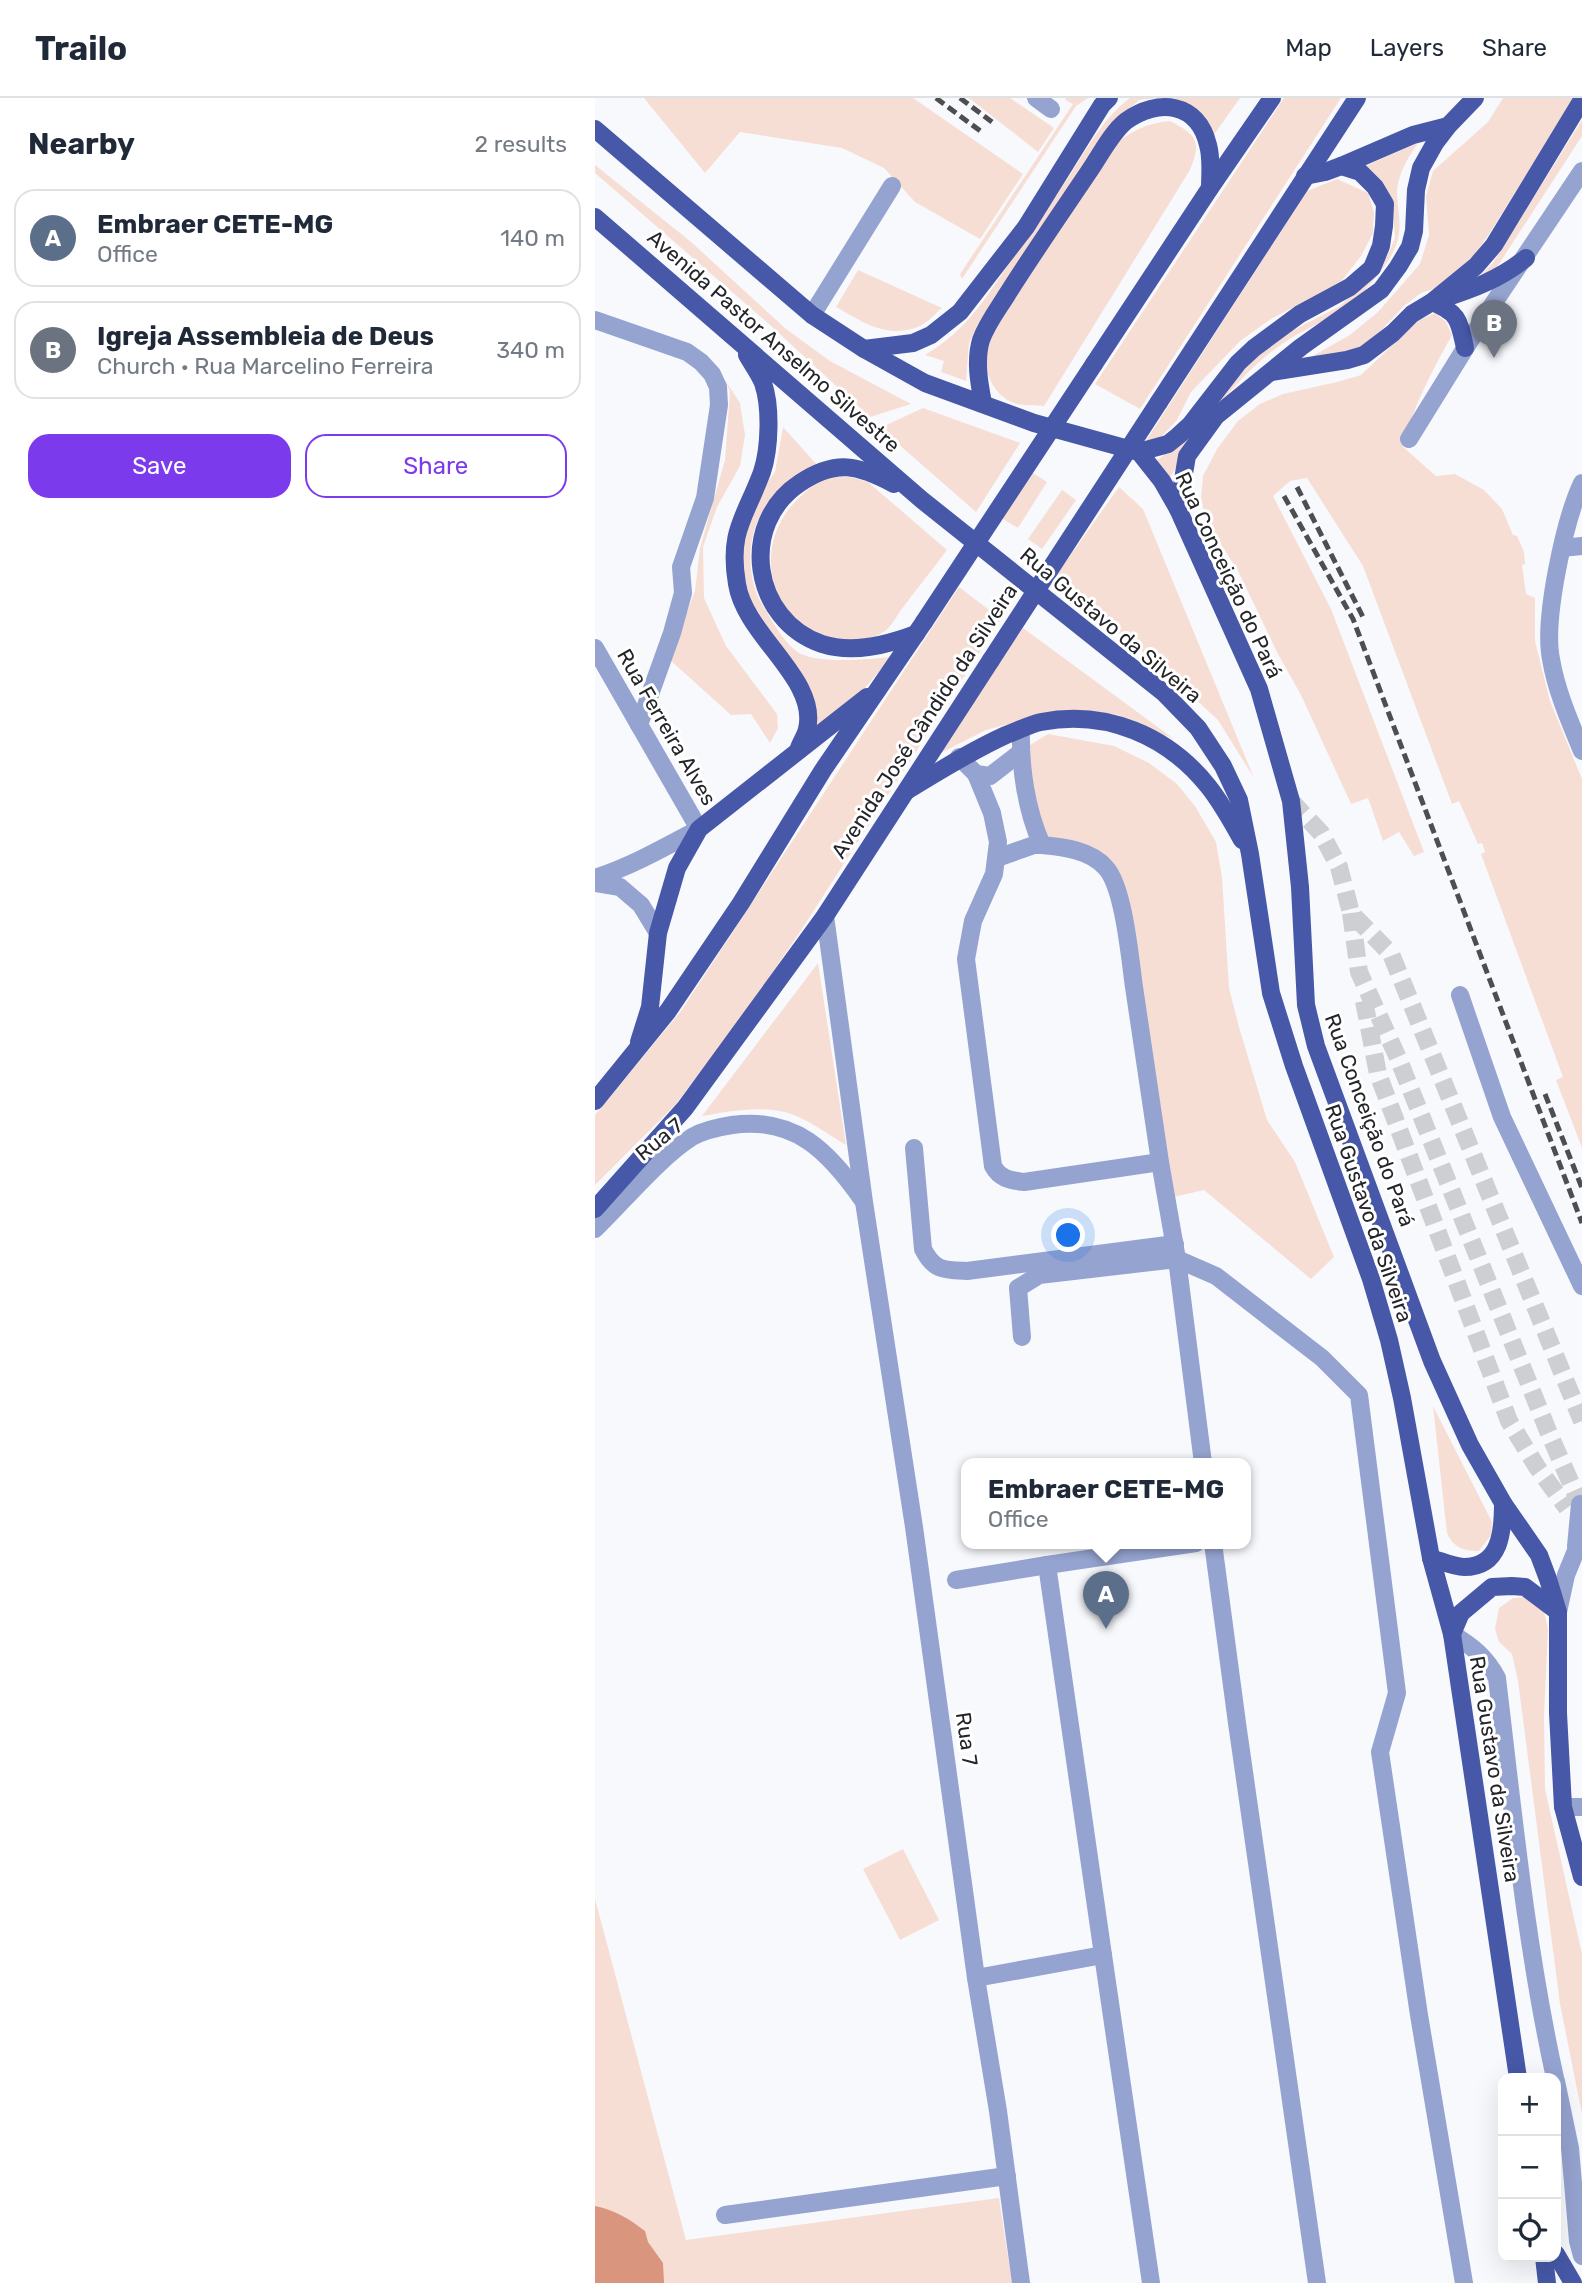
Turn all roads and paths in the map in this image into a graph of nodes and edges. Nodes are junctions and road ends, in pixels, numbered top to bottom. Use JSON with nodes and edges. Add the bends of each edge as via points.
{"nodes":[{"id":1,"x":1109,"y":98,"type":"edge"},
{"id":2,"x":1272,"y":98,"type":"edge"},
{"id":3,"x":1357,"y":98,"type":"edge"},
{"id":4,"x":1475,"y":98,"type":"edge"},
{"id":5,"x":1582,"y":100,"type":"edge"},
{"id":6,"x":1448,"y":126,"type":"junction"},
{"id":7,"x":595,"y":129,"type":"edge"},
{"id":8,"x":1341,"y":166,"type":"junction"},
{"id":9,"x":1582,"y":171,"type":"edge"},
{"id":10,"x":1305,"y":176,"type":"junction"},
{"id":11,"x":892,"y":186,"type":"dead end"},
{"id":12,"x":1210,"y":187,"type":"junction"},
{"id":13,"x":595,"y":217,"type":"edge"},
{"id":14,"x":1526,"y":258,"type":"junction"},
{"id":15,"x":1432,"y":302,"type":"junction"},
{"id":16,"x":812,"y":315,"type":"junction"},
{"id":17,"x":595,"y":320,"type":"edge"},
{"id":18,"x":740,"y":343,"type":"junction"},
{"id":19,"x":1465,"y":348,"type":"junction"},
{"id":20,"x":864,"y":349,"type":"junction"},
{"id":21,"x":1268,"y":373,"type":"junction"},
{"id":22,"x":983,"y":403,"type":"junction"},
{"id":23,"x":1409,"y":439,"type":"dead end"},
{"id":24,"x":1139,"y":452,"type":"junction"},
{"id":25,"x":1582,"y":483,"type":"edge"},
{"id":26,"x":922,"y":500,"type":"junction"},
{"id":27,"x":1178,"y":509,"type":"junction"},
{"id":28,"x":1582,"y":546,"type":"edge"},
{"id":29,"x":1562,"y":548,"type":"junction"},
{"id":30,"x":920,"y":628,"type":"junction"},
{"id":31,"x":595,"y":648,"type":"edge"},
{"id":32,"x":881,"y":686,"type":"junction"},
{"id":33,"x":639,"y":725,"type":"junction"},
{"id":34,"x":1021,"y":729,"type":"junction"},
{"id":35,"x":797,"y":751,"type":"junction"},
{"id":36,"x":1582,"y":751,"type":"edge"},
{"id":37,"x":1020,"y":753,"type":"junction"},
{"id":38,"x":959,"y":757,"type":"junction"},
{"id":39,"x":976,"y":774,"type":"junction"},
{"id":40,"x":902,"y":794,"type":"junction"},
{"id":41,"x":699,"y":829,"type":"junction"},
{"id":42,"x":1042,"y":845,"type":"junction"},
{"id":43,"x":1250,"y":854,"type":"junction"},
{"id":44,"x":997,"y":858,"type":"junction"},
{"id":45,"x":595,"y":881,"type":"edge"},
{"id":46,"x":825,"y":916,"type":"junction"},
{"id":47,"x":658,"y":933,"type":"junction"},
{"id":48,"x":1460,"y":995,"type":"dead end"},
{"id":49,"x":635,"y":1053,"type":"junction"},
{"id":50,"x":595,"y":1101,"type":"edge"},
{"id":51,"x":857,"y":1148,"type":"junction"},
{"id":52,"x":913,"y":1148,"type":"dead end"},
{"id":53,"x":825,"y":1153,"type":"junction"},
{"id":54,"x":1160,"y":1162,"type":"junction"},
{"id":55,"x":864,"y":1202,"type":"junction"},
{"id":56,"x":595,"y":1209,"type":"edge"},
{"id":57,"x":595,"y":1228,"type":"edge"},
{"id":58,"x":1176,"y":1252,"type":"junction"},
{"id":59,"x":1582,"y":1286,"type":"edge"},
{"id":60,"x":1022,"y":1338,"type":"dead end"},
{"id":61,"x":1202,"y":1458,"type":"edge"},
{"id":62,"x":1503,"y":1503,"type":"junction"},
{"id":63,"x":1573,"y":1506,"type":"tunnel mouth"},
{"id":64,"x":1582,"y":1536,"type":"edge"},
{"id":65,"x":1155,"y":1549,"type":"edge"},
{"id":66,"x":1214,"y":1549,"type":"edge"},
{"id":67,"x":1431,"y":1558,"type":"junction"},
{"id":68,"x":1579,"y":1563,"type":"edge"},
{"id":69,"x":1047,"y":1565,"type":"junction"},
{"id":70,"x":956,"y":1580,"type":"dead end"},
{"id":71,"x":1558,"y":1612,"type":"junction"},
{"id":72,"x":1452,"y":1634,"type":"junction"},
{"id":73,"x":1563,"y":1807,"type":"junction"},
{"id":74,"x":1582,"y":1807,"type":"edge"},
{"id":75,"x":1582,"y":1877,"type":"edge"},
{"id":76,"x":1103,"y":1955,"type":"junction"},
{"id":77,"x":976,"y":1978,"type":"junction"},
{"id":78,"x":1517,"y":2073,"type":"edge"},
{"id":79,"x":1554,"y":2073,"type":"edge"},
{"id":80,"x":1561,"y":2107,"type":"edge"},
{"id":81,"x":1007,"y":2176,"type":"junction"},
{"id":82,"x":725,"y":2215,"type":"dead end"},
{"id":83,"x":1582,"y":2256,"type":"edge"},
{"id":84,"x":1545,"y":2262,"type":"edge"},
{"id":85,"x":1561,"y":2262,"type":"edge"},
{"id":86,"x":1021,"y":2283,"type":"edge"},
{"id":87,"x":1151,"y":2283,"type":"edge"},
{"id":88,"x":1317,"y":2283,"type":"edge"},
{"id":89,"x":1464,"y":2283,"type":"edge"},
{"id":90,"x":1547,"y":2283,"type":"edge"},
{"id":91,"x":1573,"y":2283,"type":"edge"}],
"edges":[{"from":1,"to":20,"type":"main road","via":[[1025,227],[960,312],[913,343]]},
{"from":2,"to":12,"type":"main road"},
{"from":3,"to":10,"type":"main road","name":"Avenida José Cândido da Silveira"},
{"from":4,"to":6,"type":"main road"},
{"from":5,"to":15,"type":"main road","via":[[1494,244],[1476,266]]},
{"from":6,"to":8,"type":"main road","via":[[1413,135]]},
{"from":6,"to":21,"type":"main road","via":[[1421,168],[1412,239],[1398,267],[1381,290]]},
{"from":7,"to":16,"type":"main road","name":"Avenida Pastor Anselmo Silvestre"},
{"from":8,"to":10,"type":"main road"},
{"from":8,"to":24,"type":"main road","via":[[1360,173],[1385,204],[1381,246],[1371,268],[1350,287],[1300,314],[1254,348],[1190,425],[1168,444]]},
{"from":9,"to":14,"type":"street"},
{"from":10,"to":40,"type":"main road","name":"Avenida José Cândido da Silveira","bridge":true},
{"from":11,"to":16,"type":"street"},
{"from":12,"to":22,"type":"main road","via":[[1208,143],[1191,114],[1163,104],[1148,106],[1123,123],[981,339],[978,360]]},
{"from":12,"to":30,"type":"main road","bridge":true},
{"from":13,"to":18,"type":"main road","name":"Avenida Pastor Anselmo Silvestre"},
{"from":14,"to":15,"type":"main road","via":[[1478,288]]},
{"from":14,"to":19,"type":"street"},
{"from":15,"to":19,"type":"main road","via":[[1450,310]]},
{"from":15,"to":21,"type":"main road","via":[[1364,355]]},
{"from":16,"to":20,"type":"main road","name":"Avenida Pastor Anselmo Silvestre"},
{"from":17,"to":33,"type":"street","via":[[687,352],[712,374],[718,387],[705,498],[681,567],[683,593]]},
{"from":18,"to":26,"type":"main road","name":"Avenida Pastor Anselmo Silvestre"},
{"from":18,"to":35,"type":"main road","via":[[763,384],[769,443],[739,523],[733,561],[745,607],[806,698],[807,728]]},
{"from":19,"to":23,"type":"street"},
{"from":20,"to":22,"type":"main road","name":"Avenida Pastor Anselmo Silvestre","via":[[925,383]]},
{"from":21,"to":27,"type":"main road","via":[[1216,416],[1187,456]]},
{"from":22,"to":24,"type":"main road","via":[[1034,423]]},
{"from":24,"to":27,"type":"main road","name":"Rua Conceição do Pará"},
{"from":25,"to":29,"type":"street"},
{"from":26,"to":30,"type":"main road","via":[[870,471],[848,467],[813,474],[776,503],[763,530],[761,551],[762,574],[771,600],[803,635],[824,644],[871,647],[892,643]]},
{"from":26,"to":43,"type":"main road","name":"Rua Gustavo da Silveira","via":[[1164,693],[1198,728],[1239,800]]},
{"from":27,"to":62,"type":"main road","name":"Rua Conceição do Pará","via":[[1259,689],[1291,801],[1306,1005],[1316,1046],[1432,1361],[1470,1445]]},
{"from":28,"to":29,"type":"street"},
{"from":29,"to":36,"type":"street","via":[[1550,620],[1550,657]]},
{"from":30,"to":32,"type":"main road"},
{"from":31,"to":33,"type":"street","name":"Rua Ferreira Alves"},
{"from":32,"to":35,"type":"main road"},
{"from":32,"to":49,"type":"main road","via":[[668,1012]]},
{"from":33,"to":41,"type":"street","name":"Rua Ferreira Alves"},
{"from":34,"to":37,"type":"street"},
{"from":34,"to":38,"type":"main road"},
{"from":34,"to":43,"type":"main road","via":[[1040,722],[1086,719],[1157,740],[1209,786]]},
{"from":35,"to":41,"type":"main road"},
{"from":37,"to":39,"type":"street","via":[[990,776]]},
{"from":37,"to":42,"type":"street"},
{"from":38,"to":39,"type":"street"},
{"from":38,"to":40,"type":"main road"},
{"from":39,"to":44,"type":"street","via":[[992,813]]},
{"from":40,"to":46,"type":"main road","name":"Avenida José Cândido da Silveira"},
{"from":41,"to":45,"type":"street"},
{"from":41,"to":47,"type":"main road","via":[[677,868]]},
{"from":42,"to":44,"type":"street"},
{"from":42,"to":54,"type":"street","via":[[1087,855],[1106,867],[1116,887]]},
{"from":43,"to":67,"type":"main road","name":"Rua Gustavo da Silveira","via":[[1271,993],[1389,1340]]},
{"from":44,"to":54,"type":"street","via":[[973,921],[966,959],[993,1167],[998,1175],[1024,1182]]},
{"from":45,"to":47,"type":"street","via":[[620,887],[641,905]]},
{"from":46,"to":51,"type":"street","name":"Rua 7"},
{"from":46,"to":56,"type":"main road","name":"Avenida José Cândido da Silveira","via":[[685,1108]]},
{"from":47,"to":49,"type":"main road","via":[[650,1007]]},
{"from":48,"to":59,"type":"street","via":[[1503,1117]]},
{"from":49,"to":50,"type":"main road"},
{"from":51,"to":53,"type":"street"},
{"from":51,"to":55,"type":"street","name":"Rua 7"},
{"from":52,"to":58,"type":"street","via":[[923,1249],[930,1263],[945,1270]]},
{"from":53,"to":55,"type":"street","name":"Rua 7"},
{"from":53,"to":57,"type":"street","name":"Rua 7","via":[[795,1132],[768,1124],[717,1127],[693,1136],[671,1154]]},
{"from":54,"to":58,"type":"street"},
{"from":55,"to":77,"type":"street","name":"Rua 7"},
{"from":58,"to":60,"type":"street","via":[[1039,1275],[1018,1288]]},
{"from":58,"to":61,"type":"street"},
{"from":58,"to":89,"type":"street","via":[[1216,1276],[1322,1359],[1359,1395],[1397,1693],[1380,1752]]},
{"from":62,"to":67,"type":"main road","via":[[1499,1546],[1483,1563],[1463,1567]]},
{"from":62,"to":71,"type":"main road","name":"Rua Conceição do Pará","via":[[1539,1555]]},
{"from":63,"to":68,"type":"street"},
{"from":64,"to":68,"type":"street"},
{"from":65,"to":69,"type":"street"},
{"from":66,"to":88,"type":"street"},
{"from":67,"to":72,"type":"main road","name":"Rua Gustavo da Silveira"},
{"from":68,"to":71,"type":"street"},
{"from":69,"to":70,"type":"street"},
{"from":69,"to":76,"type":"street"},
{"from":71,"to":72,"type":"main road","via":[[1525,1587],[1492,1587],[1461,1613]]},
{"from":71,"to":73,"type":"main road","name":"Rua Conceição do Pará"},
{"from":72,"to":78,"type":"main road","name":"Rua Gustavo da Silveira"},
{"from":72,"to":79,"type":"street","via":[[1472,1646],[1497,1678],[1522,1896]]},
{"from":73,"to":74,"type":"street"},
{"from":73,"to":75,"type":"main road","name":"Rua Conceição do Pará"},
{"from":76,"to":77,"type":"street"},
{"from":76,"to":87,"type":"street"},
{"from":77,"to":81,"type":"street","name":"Rua 7"},
{"from":80,"to":83,"type":"street"},
{"from":81,"to":82,"type":"street"},
{"from":81,"to":86,"type":"street","name":"Rua 7"},
{"from":84,"to":90,"type":"main road"},
{"from":85,"to":91,"type":"main road"}]}
